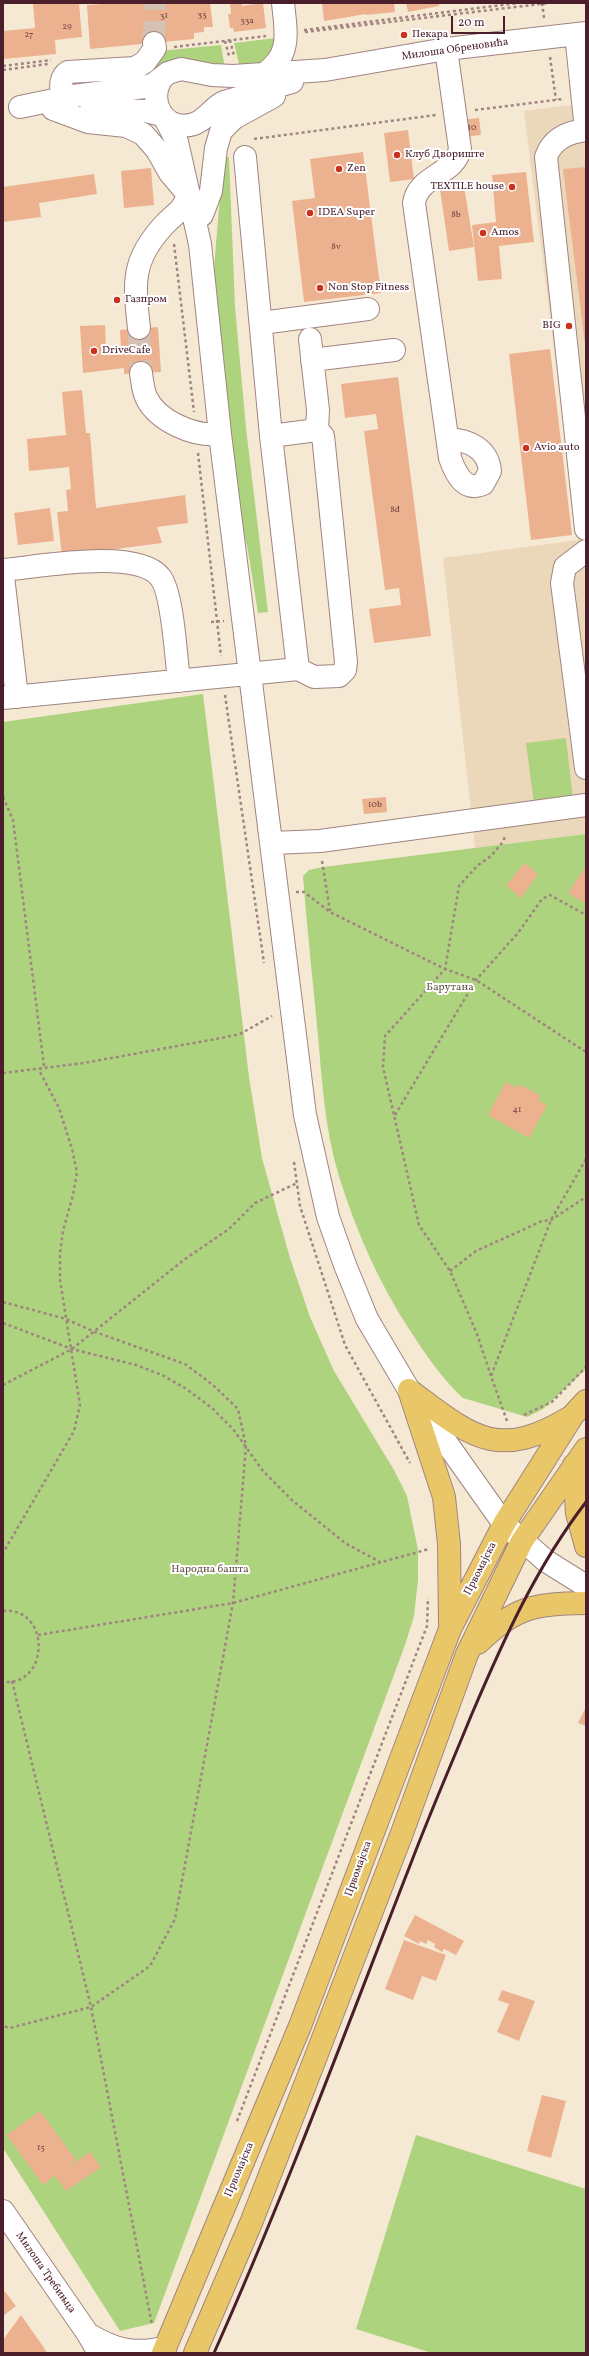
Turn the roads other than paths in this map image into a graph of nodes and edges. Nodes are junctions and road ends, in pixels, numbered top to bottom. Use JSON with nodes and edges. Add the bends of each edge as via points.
{"nodes":[{"id":1,"x":283,"y":3,"type":"edge"},
{"id":2,"x":581,"y":34,"type":"edge"},
{"id":3,"x":154,"y":46,"type":"tunnel mouth"},
{"id":4,"x":446,"y":50,"type":"junction"},
{"id":5,"x":325,"y":70,"type":"junction"},
{"id":6,"x":199,"y":72,"type":"junction"},
{"id":7,"x":264,"y":74,"type":"junction"},
{"id":8,"x":162,"y":78,"type":"junction"},
{"id":9,"x":293,"y":81,"type":"junction"},
{"id":10,"x":57,"y":104,"type":"junction"},
{"id":11,"x":12,"y":108,"type":"edge"},
{"id":12,"x":207,"y":114,"type":"junction"},
{"id":13,"x":164,"y":118,"type":"junction"},
{"id":14,"x":586,"y":130,"type":"edge"},
{"id":15,"x":246,"y":149,"type":"road end"},
{"id":16,"x":188,"y":194,"type":"junction"},
{"id":17,"x":202,"y":215,"type":"junction"},
{"id":18,"x":200,"y":244,"type":"junction"},
{"id":19,"x":368,"y":309,"type":"dead end"},
{"id":20,"x":261,"y":323,"type":"junction"},
{"id":21,"x":138,"y":328,"type":"tunnel mouth"},
{"id":22,"x":394,"y":350,"type":"dead end"},
{"id":23,"x":141,"y":373,"type":"tunnel mouth"},
{"id":24,"x":317,"y":430,"type":"junction"},
{"id":25,"x":220,"y":434,"type":"junction"},
{"id":26,"x":271,"y":436,"type":"junction"},
{"id":27,"x":448,"y":439,"type":"dead end"},
{"id":28,"x":586,"y":529,"type":"edge"},
{"id":29,"x":586,"y":551,"type":"edge"},
{"id":30,"x":3,"y":570,"type":"edge"},
{"id":31,"x":3,"y":576,"type":"edge"},
{"id":32,"x":298,"y":669,"type":"junction"},
{"id":33,"x":249,"y":674,"type":"junction"},
{"id":34,"x":179,"y":681,"type":"junction"},
{"id":35,"x":10,"y":698,"type":"edge"},
{"id":36,"x":586,"y":768,"type":"edge"},
{"id":37,"x":586,"y":806,"type":"edge"},
{"id":38,"x":272,"y":843,"type":"junction"},
{"id":39,"x":409,"y":1390,"type":"junction"},
{"id":40,"x":580,"y":1408,"type":"edge"},
{"id":41,"x":580,"y":1457,"type":"edge"},
{"id":42,"x":504,"y":1524,"type":"junction"},
{"id":43,"x":522,"y":1541,"type":"junction"},
{"id":44,"x":586,"y":1546,"type":"edge"},
{"id":45,"x":586,"y":1586,"type":"edge"},
{"id":46,"x":586,"y":1603,"type":"edge"},
{"id":47,"x":450,"y":1629,"type":"junction"},
{"id":48,"x":467,"y":1654,"type":"junction"},
{"id":49,"x":3,"y":2211,"type":"edge"},
{"id":50,"x":88,"y":2334,"type":"junction"},
{"id":51,"x":160,"y":2344,"type":"edge"},
{"id":52,"x":99,"y":2353,"type":"edge"},
{"id":53,"x":195,"y":2353,"type":"edge"}],
"edges":[{"from":1,"to":7,"type":"street","via":[[285,50],[274,68]]},
{"from":2,"to":4,"type":"street","name":"Милоша Обреновића"},
{"from":2,"to":14,"type":"street","via":[[582,97]]},
{"from":3,"to":10,"type":"street","via":[[145,62],[135,68],[64,74]]},
{"from":4,"to":5,"type":"street","name":"Милоша Обреновића"},
{"from":4,"to":27,"type":"street","via":[[459,155],[444,170],[426,181],[417,193],[414,203]]},
{"from":5,"to":7,"type":"street"},
{"from":5,"to":9,"type":"street"},
{"from":6,"to":7,"type":"street","via":[[227,76]]},
{"from":6,"to":8,"type":"street","via":[[181,69]]},
{"from":6,"to":12,"type":"street","via":[[212,89],[213,98]]},
{"from":8,"to":10,"type":"street","via":[[154,84],[133,90]]},
{"from":8,"to":13,"type":"street","via":[[155,97]]},
{"from":9,"to":12,"type":"street","via":[[224,102]]},
{"from":9,"to":17,"type":"street","via":[[277,94],[234,118],[221,131],[216,148],[211,192]]},
{"from":10,"to":11,"type":"street"},
{"from":10,"to":13,"type":"street","via":[[138,111]]},
{"from":10,"to":16,"type":"street","via":[[88,122],[126,126],[143,134]]},
{"from":12,"to":13,"type":"street","via":[[195,124],[185,126],[173,124]]},
{"from":12,"to":17,"type":"street","via":[[202,137]]},
{"from":13,"to":16,"type":"street","via":[[177,142]]},
{"from":14,"to":28,"type":"street","via":[[558,139],[548,149],[546,157]]},
{"from":15,"to":20,"type":"street"},
{"from":16,"to":18,"type":"street"},
{"from":16,"to":21,"type":"street","via":[[184,208],[154,236],[136,272],[134,284]]},
{"from":17,"to":18,"type":"street"},
{"from":18,"to":25,"type":"street"},
{"from":19,"to":20,"type":"street"},
{"from":20,"to":26,"type":"street"},
{"from":22,"to":24,"type":"street","via":[[311,350],[319,420]]},
{"from":23,"to":25,"type":"street","via":[[146,397],[154,410],[185,428],[211,435]]},
{"from":24,"to":26,"type":"street"},
{"from":24,"to":32,"type":"street","via":[[323,436],[346,662],[339,676],[333,677],[314,678]]},
{"from":25,"to":33,"type":"street"},
{"from":26,"to":32,"type":"street"},
{"from":29,"to":36,"type":"street","via":[[564,567],[562,583]]},
{"from":30,"to":34,"type":"street","via":[[100,561],[124,561],[147,568],[160,577],[168,594]]},
{"from":31,"to":35,"type":"street"},
{"from":32,"to":33,"type":"street"},
{"from":33,"to":34,"type":"street"},
{"from":33,"to":38,"type":"street"},
{"from":34,"to":35,"type":"street"},
{"from":37,"to":38,"type":"street","via":[[320,841]]},
{"from":38,"to":39,"type":"street","via":[[306,1114],[328,1217],[367,1319]]},
{"from":39,"to":40,"type":"main road","via":[[455,1424],[482,1437],[507,1431],[546,1431]]},
{"from":39,"to":42,"type":"street"},
{"from":39,"to":47,"type":"main road","via":[[444,1497],[451,1586]]},
{"from":40,"to":42,"type":"main road","name":"Првомајска"},
{"from":41,"to":43,"type":"main road"},
{"from":41,"to":44,"type":"main road","via":[[577,1513]]},
{"from":42,"to":43,"type":"street"},
{"from":42,"to":47,"type":"main road","name":"Првомајска"},
{"from":43,"to":45,"type":"street","via":[[551,1564]]},
{"from":43,"to":48,"type":"main road"},
{"from":46,"to":48,"type":"main road","via":[[547,1604],[517,1612],[497,1625]]},
{"from":47,"to":51,"type":"main road","name":"Првомајска","via":[[300,2026]]},
{"from":48,"to":53,"type":"main road","via":[[405,1826],[306,2085]]},
{"from":49,"to":50,"type":"street","name":"Милоша Требињца"},
{"from":50,"to":51,"type":"street","via":[[119,2349],[143,2352]]},
{"from":50,"to":52,"type":"street","name":"Милоша Требињца"}]}
